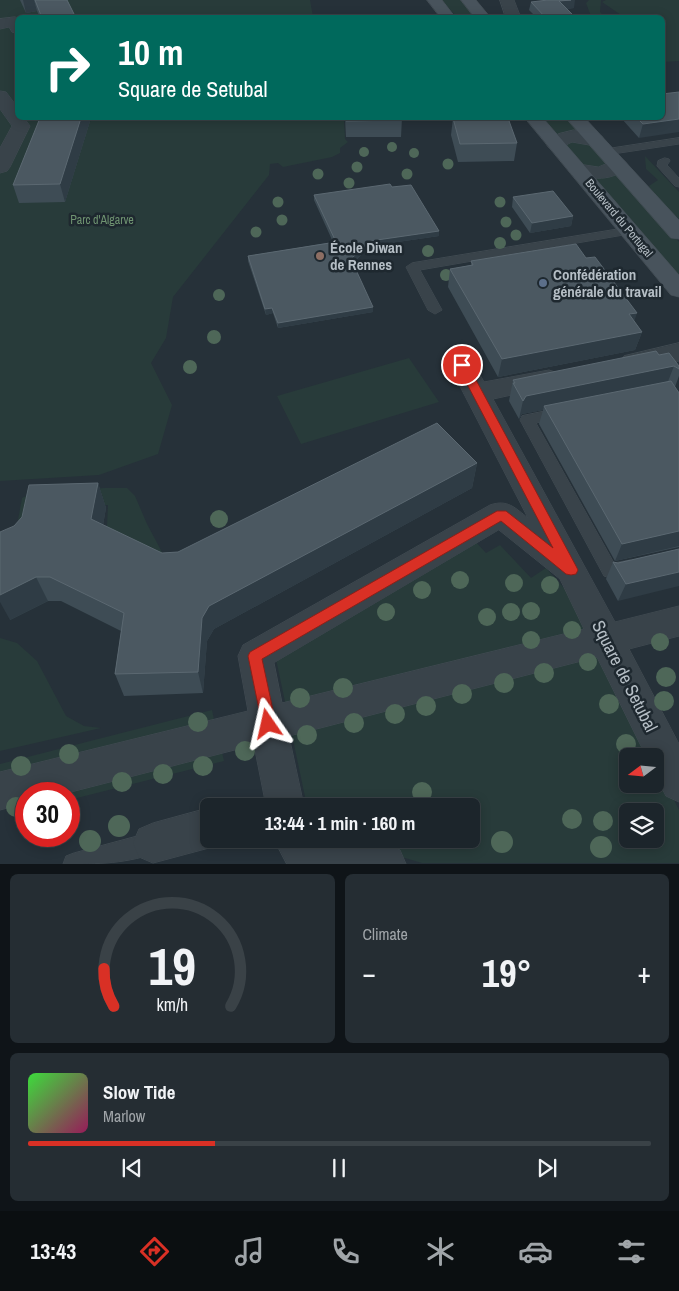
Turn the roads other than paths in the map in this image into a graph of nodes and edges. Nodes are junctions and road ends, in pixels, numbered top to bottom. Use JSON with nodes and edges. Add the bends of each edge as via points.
{"nodes":[{"id":1,"x":434,"y":0,"type":"edge"},
{"id":2,"x":468,"y":0,"type":"edge"},
{"id":3,"x":507,"y":0,"type":"edge"},
{"id":4,"x":446,"y":15,"type":"edge"},
{"id":5,"x":479,"y":15,"type":"edge"},
{"id":6,"x":513,"y":15,"type":"edge"},
{"id":7,"x":15,"y":22,"type":"edge"},
{"id":8,"x":0,"y":24,"type":"edge"},
{"id":9,"x":3,"y":90,"type":"edge"},
{"id":10,"x":15,"y":114,"type":"edge"},
{"id":11,"x":18,"y":120,"type":"edge"},
{"id":12,"x":536,"y":120,"type":"edge"},
{"id":13,"x":577,"y":120,"type":"edge"},
{"id":14,"x":679,"y":141,"type":"edge"},
{"id":15,"x":556,"y":144,"type":"junction"},
{"id":16,"x":606,"y":152,"type":"junction"},
{"id":17,"x":666,"y":161,"type":"dead end"},
{"id":18,"x":0,"y":167,"type":"edge"},
{"id":19,"x":578,"y":170,"type":"junction"},
{"id":20,"x":679,"y":184,"type":"edge"},
{"id":21,"x":631,"y":231,"type":"junction"},
{"id":22,"x":679,"y":233,"type":"edge"},
{"id":23,"x":679,"y":290,"type":"edge"},
{"id":24,"x":435,"y":310,"type":"dead end"},
{"id":25,"x":679,"y":352,"type":"edge"},
{"id":26,"x":462,"y":365,"type":"dead end"},
{"id":27,"x":612,"y":366,"type":"edge"},
{"id":28,"x":573,"y":374,"type":"edge"},
{"id":29,"x":477,"y":393,"type":"junction"},
{"id":30,"x":574,"y":410,"type":"edge"},
{"id":31,"x":645,"y":563,"type":"edge"},
{"id":32,"x":571,"y":570,"type":"junction"},
{"id":33,"x":679,"y":621,"type":"edge"},
{"id":34,"x":606,"y":638,"type":"junction"},
{"id":35,"x":268,"y":724,"type":"junction"},
{"id":36,"x":679,"y":783,"type":"edge"},
{"id":37,"x":0,"y":790,"type":"edge"},
{"id":38,"x":283,"y":798,"type":"edge"},
{"id":39,"x":200,"y":830,"type":"edge"},
{"id":40,"x":152,"y":842,"type":"joint"},
{"id":41,"x":300,"y":848,"type":"edge"},
{"id":42,"x":338,"y":848,"type":"edge"},
{"id":43,"x":74,"y":864,"type":"edge"},
{"id":44,"x":310,"y":864,"type":"edge"},
{"id":45,"x":386,"y":864,"type":"edge"}],
"edges":[{"from":1,"to":4,"type":"street"},
{"from":2,"to":5,"type":"street"},
{"from":3,"to":6,"type":"street"},
{"from":7,"to":8,"type":"street"},
{"from":9,"to":10,"type":"street"},
{"from":11,"to":18,"type":"street","via":[[21,126]]},
{"from":12,"to":15,"type":"street","name":"Boulevard du Portugal"},
{"from":13,"to":16,"type":"street"},
{"from":14,"to":16,"type":"lane"},
{"from":15,"to":16,"type":"street","via":[[570,136],[584,136]]},
{"from":15,"to":19,"type":"street","name":"Boulevard du Portugal"},
{"from":16,"to":19,"type":"street","name":"Boulevard du Portugal","via":[[607,171]]},
{"from":16,"to":22,"type":"street"},
{"from":17,"to":20,"type":"lane","via":[[662,166]]},
{"from":19,"to":21,"type":"street","name":"Boulevard du Portugal"},
{"from":21,"to":23,"type":"street","name":"Boulevard du Portugal"},
{"from":21,"to":24,"type":"lane","via":[[412,267]]},
{"from":25,"to":27,"type":"street"},
{"from":26,"to":29,"type":"street","name":"Square de Setubal"},
{"from":28,"to":29,"type":"street"},
{"from":29,"to":32,"type":"street","name":"Square de Setubal"},
{"from":30,"to":31,"type":"lane","via":[[527,420],[610,571]]},
{"from":32,"to":34,"type":"street","name":"Square de Setubal"},
{"from":32,"to":35,"type":"street","name":"Square de Setubal","via":[[502,514],[255,656]]},
{"from":33,"to":34,"type":"street"},
{"from":34,"to":35,"type":"street"},
{"from":34,"to":36,"type":"street","name":"Square de Setubal"},
{"from":35,"to":37,"type":"street"},
{"from":35,"to":38,"type":"street","name":"Square de Setubal"},
{"from":39,"to":40,"type":"street"},
{"from":40,"to":43,"type":"lane"},
{"from":41,"to":44,"type":"street"},
{"from":42,"to":45,"type":"street"}]}
